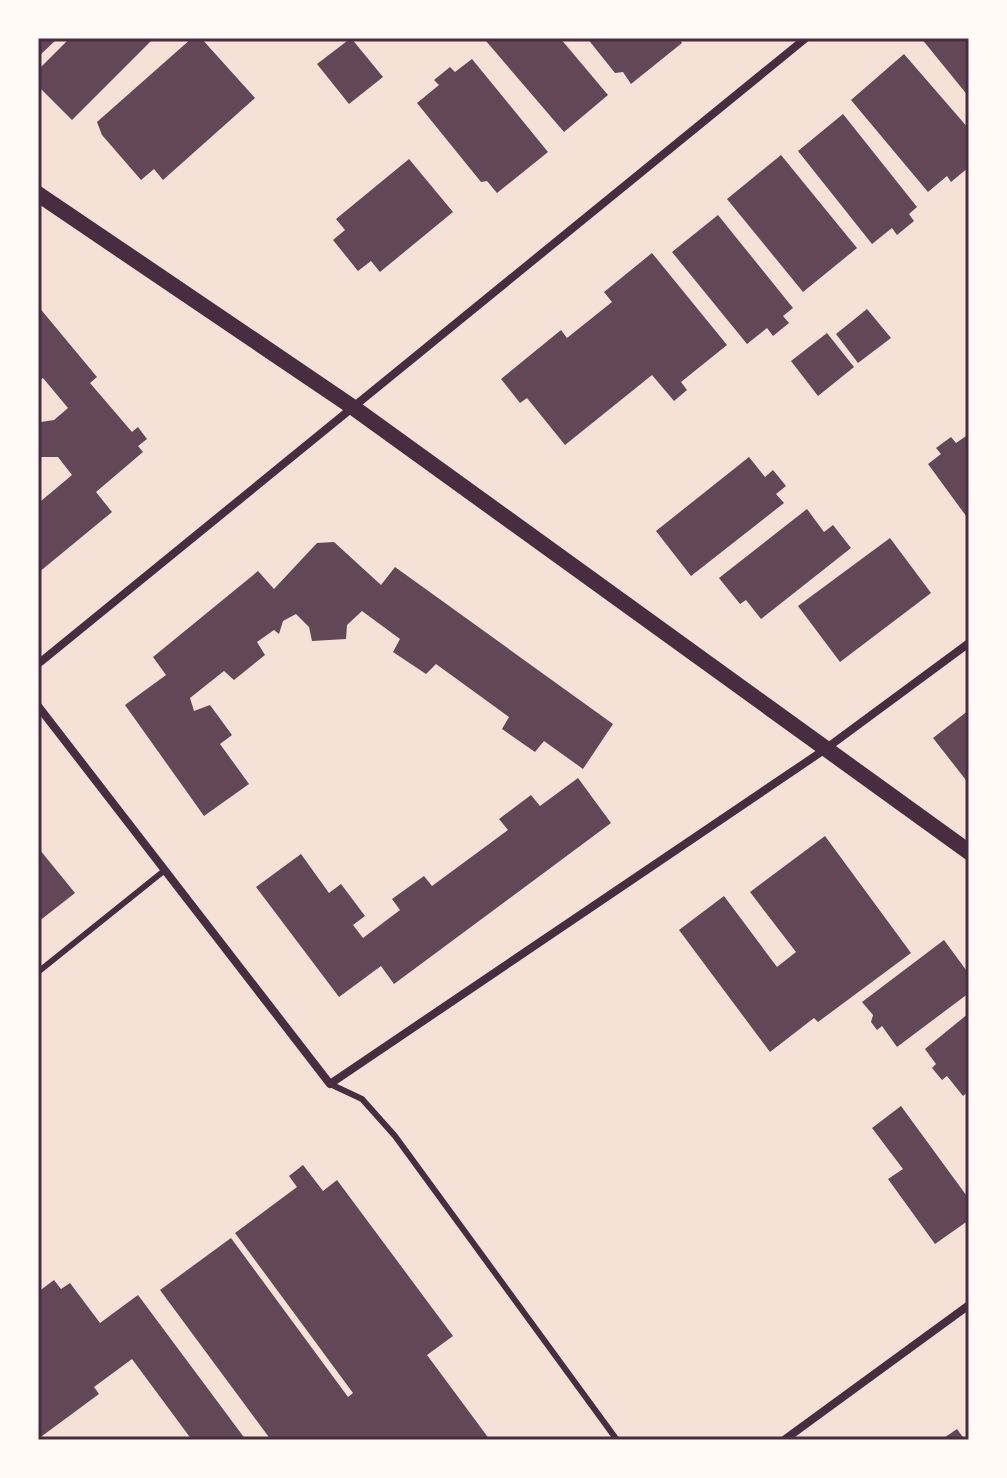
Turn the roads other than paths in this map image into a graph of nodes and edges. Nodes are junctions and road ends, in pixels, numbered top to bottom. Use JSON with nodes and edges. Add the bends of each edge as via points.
{"nodes":[{"id":1,"x":806,"y":38,"type":"edge"},
{"id":2,"x":38,"y":194,"type":"edge"},
{"id":3,"x":354,"y":408,"type":"junction"},
{"id":4,"x":969,"y":643,"type":"edge"},
{"id":5,"x":38,"y":664,"type":"edge"},
{"id":6,"x":38,"y":706,"type":"edge"},
{"id":7,"x":824,"y":750,"type":"junction"},
{"id":8,"x":969,"y":852,"type":"edge"},
{"id":9,"x":165,"y":870,"type":"junction"},
{"id":10,"x":38,"y":972,"type":"edge"},
{"id":11,"x":330,"y":1084,"type":"junction"},
{"id":12,"x":969,"y":1305,"type":"edge"},
{"id":13,"x":617,"y":1440,"type":"edge"},
{"id":14,"x":784,"y":1440,"type":"edge"}],
"edges":[{"from":1,"to":3,"type":"street"},
{"from":2,"to":3,"type":"main road"},
{"from":3,"to":5,"type":"street"},
{"from":3,"to":7,"type":"main road"},
{"from":4,"to":7,"type":"street"},
{"from":6,"to":9,"type":"street"},
{"from":7,"to":8,"type":"main road"},
{"from":7,"to":11,"type":"street"},
{"from":9,"to":10,"type":"lane"},
{"from":9,"to":11,"type":"street"},
{"from":11,"to":13,"type":"lane","via":[[362,1099],[395,1136]]},
{"from":12,"to":14,"type":"street"}]}
